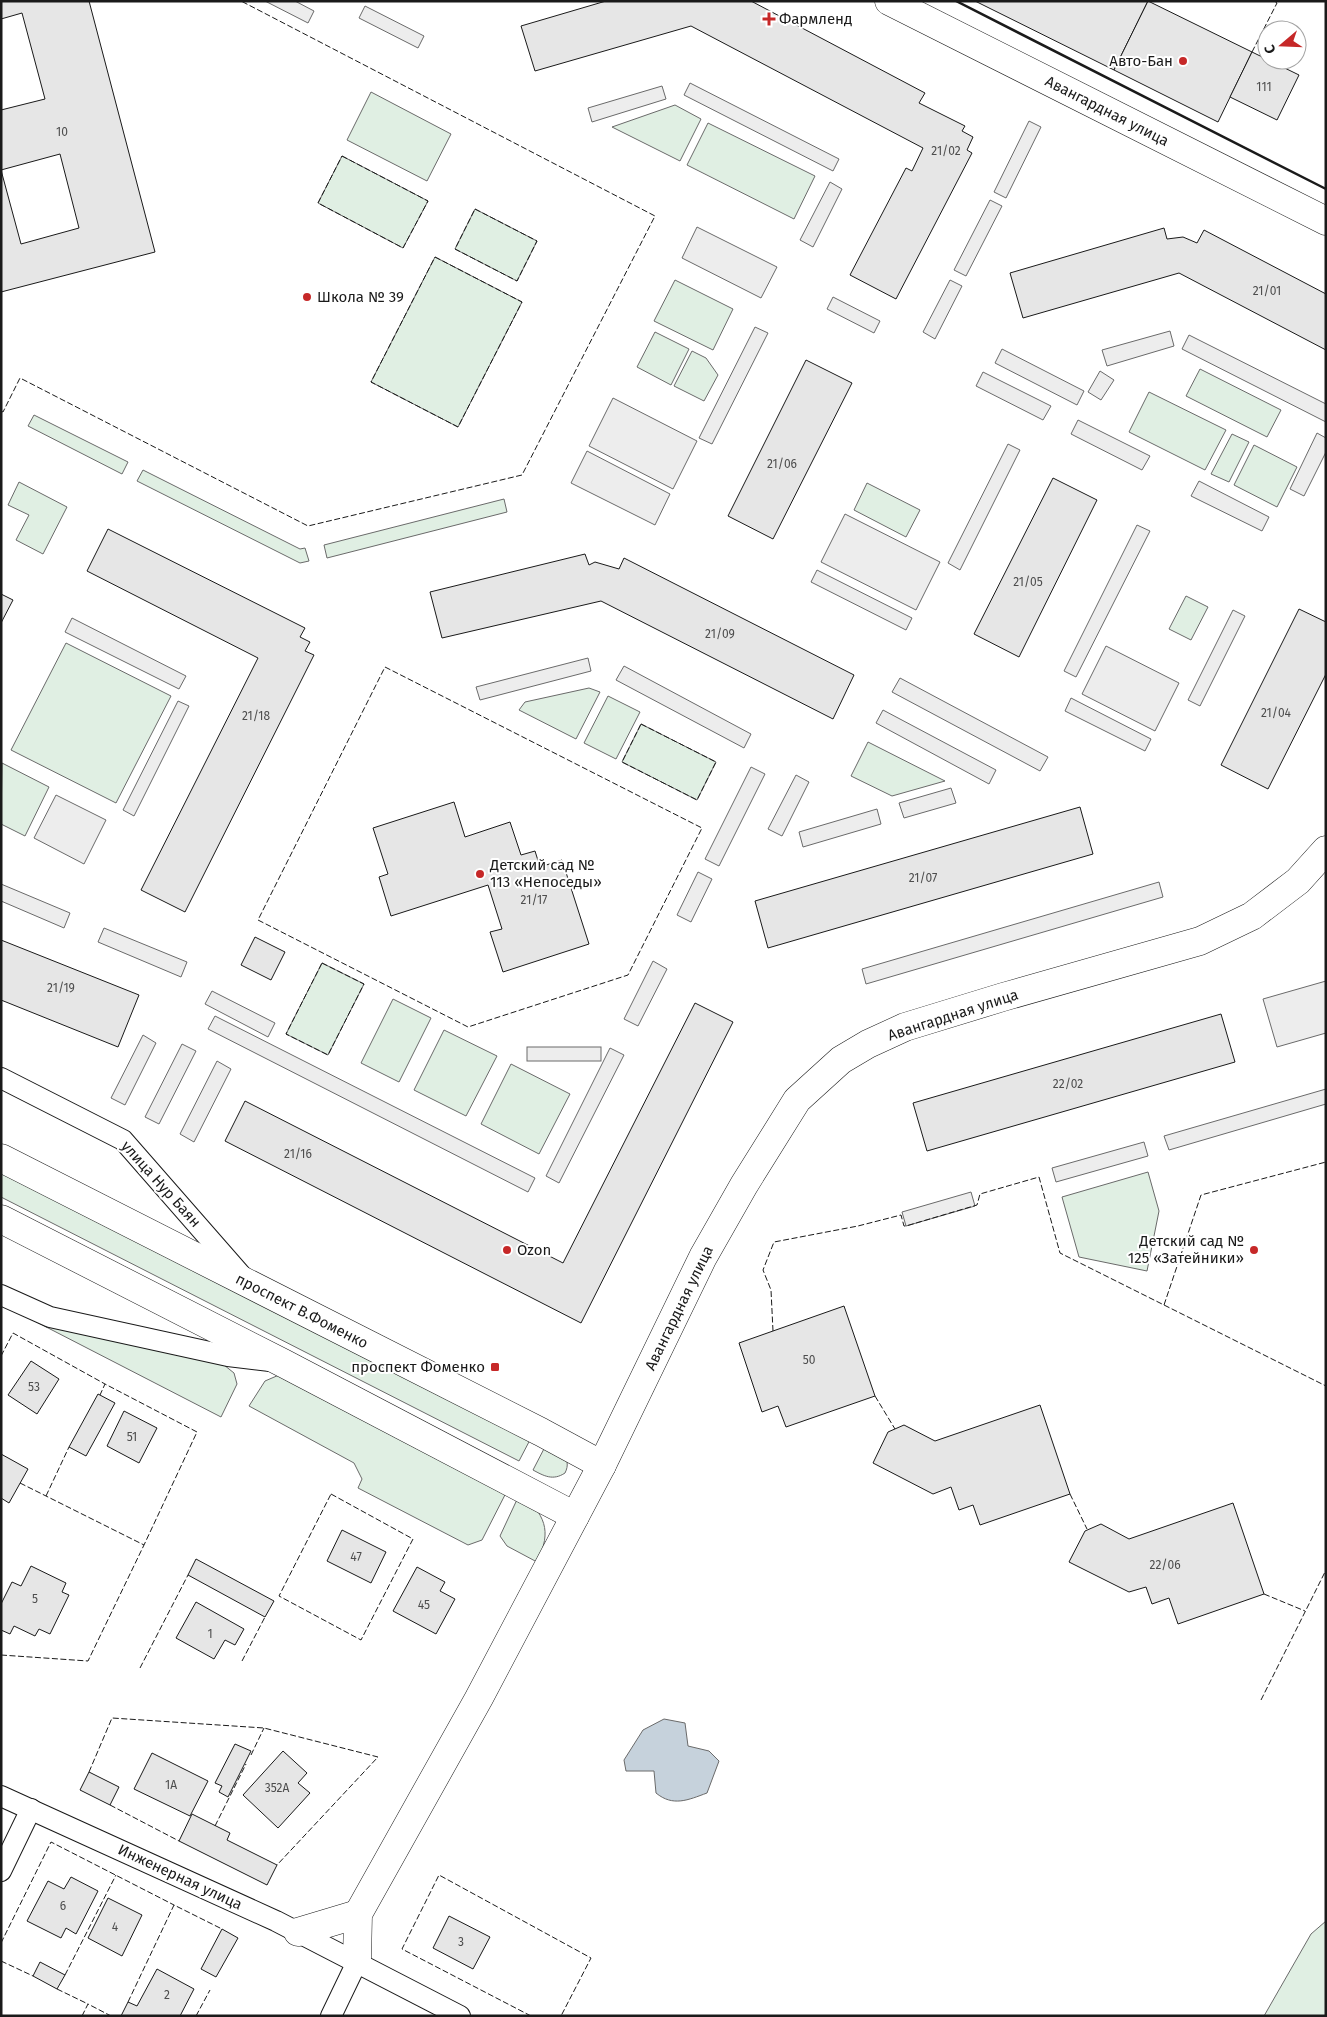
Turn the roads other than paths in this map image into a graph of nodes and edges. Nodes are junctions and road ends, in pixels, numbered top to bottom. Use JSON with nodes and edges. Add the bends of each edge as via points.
{"nodes":[{"id":1,"x":889,"y":1,"type":"edge"},
{"id":2,"x":1326,"y":220,"type":"edge"},
{"id":3,"x":1326,"y":850,"type":"edge"},
{"id":4,"x":1,"y":1078,"type":"edge"},
{"id":5,"x":1,"y":1158,"type":"edge"},
{"id":6,"x":1,"y":1219,"type":"edge"},
{"id":7,"x":249,"y":1285,"type":"junction"},
{"id":8,"x":4,"y":1302,"type":"edge"},
{"id":9,"x":283,"y":1363,"type":"junction"},
{"id":10,"x":602,"y":1465,"type":"junction"},
{"id":11,"x":575,"y":1516,"type":"junction"},
{"id":12,"x":1,"y":1796,"type":"edge"},
{"id":13,"x":31,"y":1809,"type":"junction"},
{"id":14,"x":1,"y":1871,"type":"edge"},
{"id":15,"x":358,"y":1914,"type":"junction"},
{"id":16,"x":298,"y":1932,"type":"junction"},
{"id":17,"x":357,"y":1962,"type":"junction"},
{"id":18,"x":331,"y":2016,"type":"edge"},
{"id":19,"x":460,"y":2016,"type":"edge"}],
"edges":[{"from":1,"to":2,"type":"street","name":"Авангардная улица"},
{"from":3,"to":10,"type":"street","name":"Авангардная улица","via":[[1298,881],[1252,916],[1200,941],[906,1028],[841,1060],[797,1100],[744,1185],[703,1257]]},
{"from":4,"to":7,"type":"street","name":"улица Нур Баян","via":[[124,1140]]},
{"from":5,"to":7,"type":"street","name":"проспект В.Фоменко"},
{"from":6,"to":9,"type":"street"},
{"from":7,"to":10,"type":"street","name":"проспект В.Фоменко"},
{"from":8,"to":9,"type":"street","via":[[50,1317],[228,1356]]},
{"from":9,"to":11,"type":"street"},
{"from":10,"to":11,"type":"street","name":"Авангардная улица"},
{"from":11,"to":15,"type":"street","name":"Авангардная улица","via":[[479,1698]]},
{"from":12,"to":13,"type":"street","name":"Инженерная улица"},
{"from":13,"to":14,"type":"street"},
{"from":13,"to":16,"type":"street","name":"Инженерная улица"},
{"from":15,"to":16,"type":"street"},
{"from":15,"to":17,"type":"street"},
{"from":16,"to":17,"type":"street","name":"Инженерная улица"},
{"from":17,"to":18,"type":"street"},
{"from":17,"to":19,"type":"street","name":"Инженерная улица"}]}
